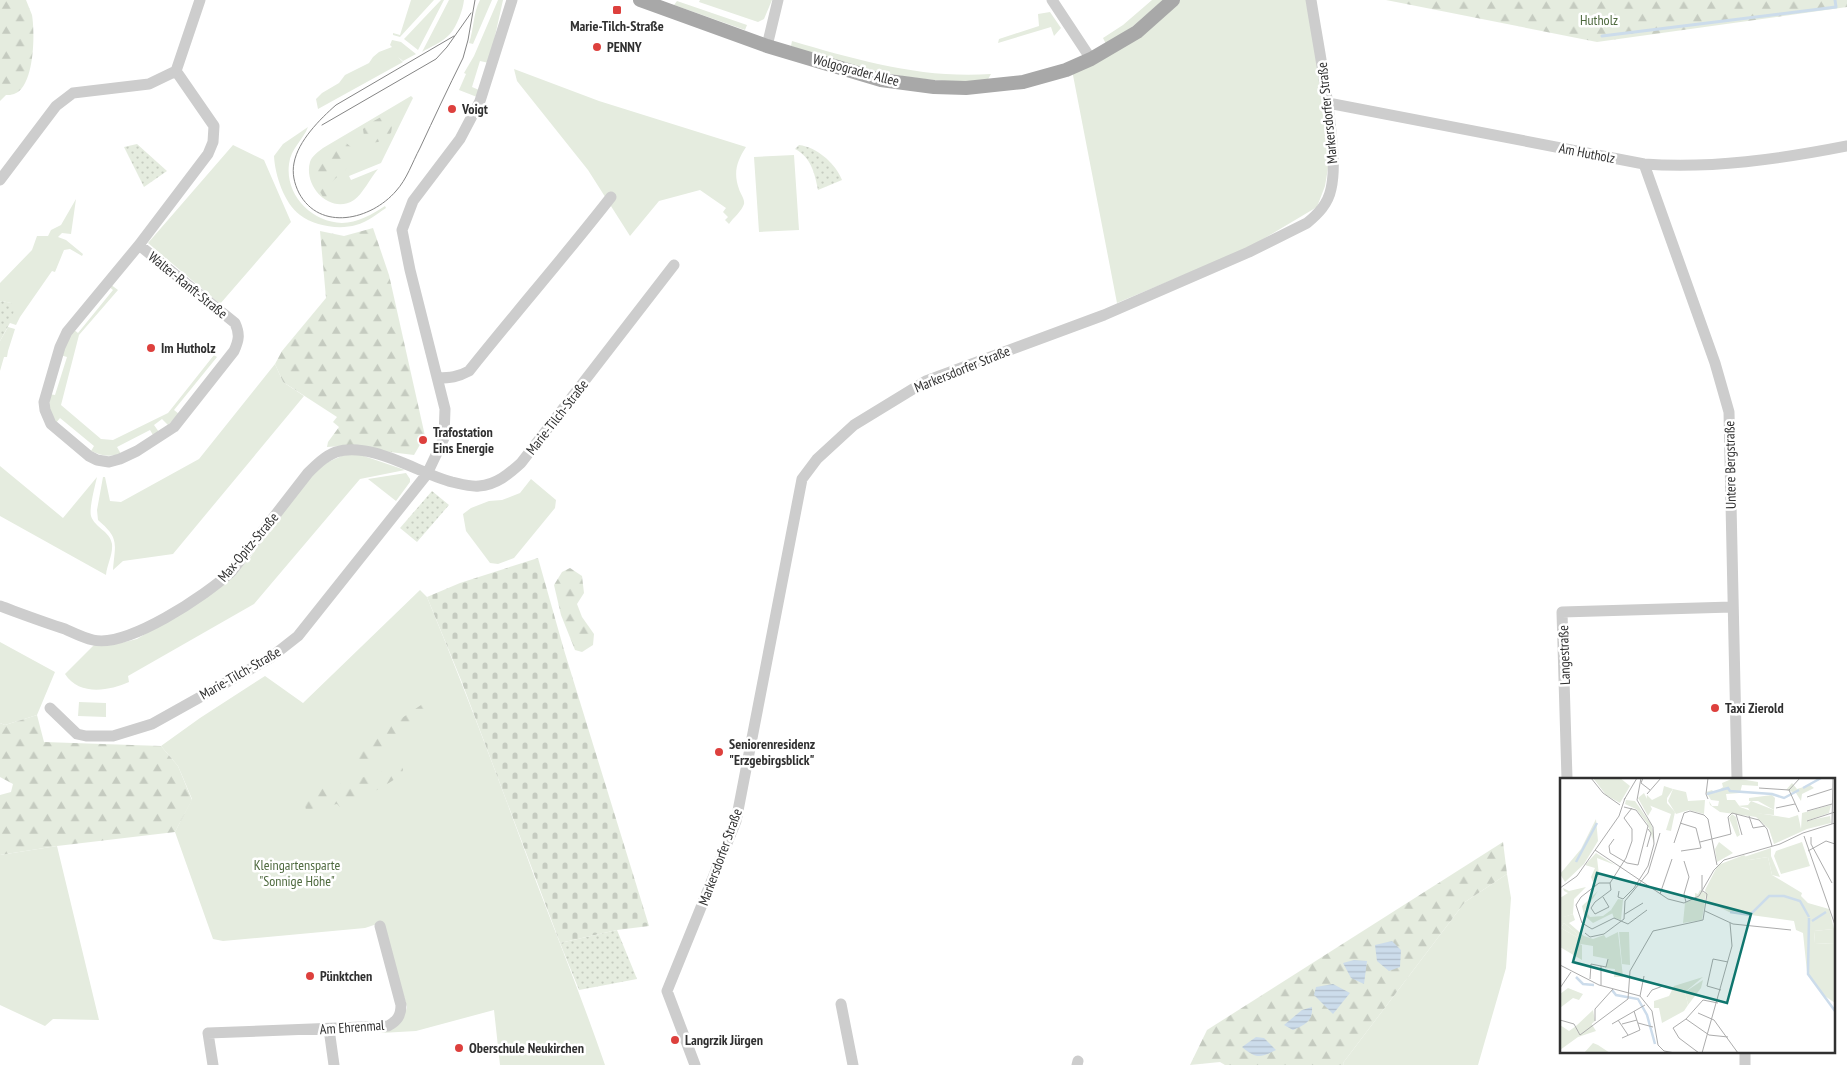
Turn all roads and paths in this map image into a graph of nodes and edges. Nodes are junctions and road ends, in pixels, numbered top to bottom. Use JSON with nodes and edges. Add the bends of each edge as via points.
{"nodes":[{"id":1,"x":200,"y":0,"type":"edge"},
{"id":2,"x":512,"y":0,"type":"edge"},
{"id":3,"x":640,"y":0,"type":"edge"},
{"id":4,"x":778,"y":0,"type":"edge"},
{"id":5,"x":1052,"y":0,"type":"edge"},
{"id":6,"x":1173,"y":0,"type":"edge"},
{"id":7,"x":1311,"y":0,"type":"edge"},
{"id":8,"x":767,"y":46,"type":"junction"},
{"id":9,"x":1091,"y":59,"type":"junction"},
{"id":10,"x":176,"y":71,"type":"junction"},
{"id":11,"x":1328,"y":103,"type":"junction"},
{"id":12,"x":1847,"y":146,"type":"edge"},
{"id":13,"x":1644,"y":164,"type":"junction"},
{"id":14,"x":0,"y":180,"type":"edge"},
{"id":15,"x":611,"y":197,"type":"dead end"},
{"id":16,"x":139,"y":245,"type":"junction"},
{"id":17,"x":674,"y":266,"type":"dead end"},
{"id":18,"x":438,"y":378,"type":"junction"},
{"id":19,"x":428,"y":474,"type":"junction"},
{"id":20,"x":0,"y":606,"type":"edge"},
{"id":21,"x":1732,"y":608,"type":"junction"},
{"id":22,"x":50,"y":708,"type":"dead end"},
{"id":23,"x":1568,"y":778,"type":"edge"},
{"id":24,"x":1737,"y":778,"type":"edge"},
{"id":25,"x":380,"y":926,"type":"dead end"},
{"id":26,"x":841,"y":1004,"type":"dead end"},
{"id":27,"x":329,"y":1029,"type":"junction"},
{"id":28,"x":1745,"y":1052,"type":"edge"},
{"id":29,"x":213,"y":1065,"type":"edge"},
{"id":30,"x":334,"y":1065,"type":"edge"},
{"id":31,"x":695,"y":1065,"type":"edge"},
{"id":32,"x":852,"y":1065,"type":"edge"},
{"id":33,"x":1745,"y":1065,"type":"edge"}],
"edges":[{"from":1,"to":10,"type":"street"},
{"from":2,"to":18,"type":"street","name":"Marie-Tilch-Straße","via":[[480,101],[460,139],[414,202],[402,230]]},
{"from":3,"to":8,"type":"main road","name":"Wolgograder Allee"},
{"from":4,"to":8,"type":"street"},
{"from":5,"to":9,"type":"street"},
{"from":6,"to":9,"type":"main road","name":"Wolgograder Allee","via":[[1137,32]]},
{"from":7,"to":11,"type":"street","name":"Markersdorfer Straße"},
{"from":8,"to":9,"type":"main road","name":"Wolgograder Allee","via":[[882,80],[934,87],[966,88],[1023,82]]},
{"from":10,"to":14,"type":"street","via":[[149,84],[73,93],[56,106]]},
{"from":10,"to":16,"type":"street","name":"Walter-Ranft-Straße","via":[[214,126],[213,142],[208,154]]},
{"from":11,"to":13,"type":"street","name":"Am Hutholz"},
{"from":11,"to":31,"type":"street","name":"Markersdorfer Straße","via":[[1334,161],[1331,191],[1326,203],[1307,223],[1250,252],[1104,315],[926,381],[854,425],[817,459],[802,479],[736,821],[667,991]]},
{"from":12,"to":13,"type":"street","name":"Am Hutholz","via":[[1744,161],[1676,167]]},
{"from":13,"to":21,"type":"street","name":"Untere Bergstraße","via":[[1715,363],[1729,412]]},
{"from":15,"to":18,"type":"street","via":[[469,371],[461,376]]},
{"from":16,"to":16,"type":"street","name":"Walter-Ranft-Straße","via":[[67,332],[44,402],[51,424],[97,460],[109,462],[123,458],[174,427],[239,341],[235,323]]},
{"from":17,"to":19,"type":"street","name":"Marie-Tilch-Straße","via":[[521,463],[507,476],[478,486]]},
{"from":18,"to":19,"type":"street","name":"Marie-Tilch-Straße","via":[[445,409],[444,438]]},
{"from":19,"to":20,"type":"street","name":"Max-Opitz-Straße","via":[[374,452],[335,452],[308,473],[216,586],[136,633],[95,640]]},
{"from":19,"to":22,"type":"street","name":"Marie-Tilch-Straße","via":[[298,636],[270,658],[152,724],[113,736],[77,734]]},
{"from":21,"to":23,"type":"street","name":"Langestraße","via":[[1562,612]]},
{"from":21,"to":24,"type":"street","name":"Untere Bergstraße"},
{"from":25,"to":27,"type":"street","name":"Am Ehrenmal","via":[[401,1005],[399,1018],[388,1026]]},
{"from":26,"to":32,"type":"street"},
{"from":27,"to":29,"type":"street","name":"Am Ehrenmal","via":[[208,1033]]},
{"from":27,"to":30,"type":"street"},
{"from":28,"to":33,"type":"street"}]}
